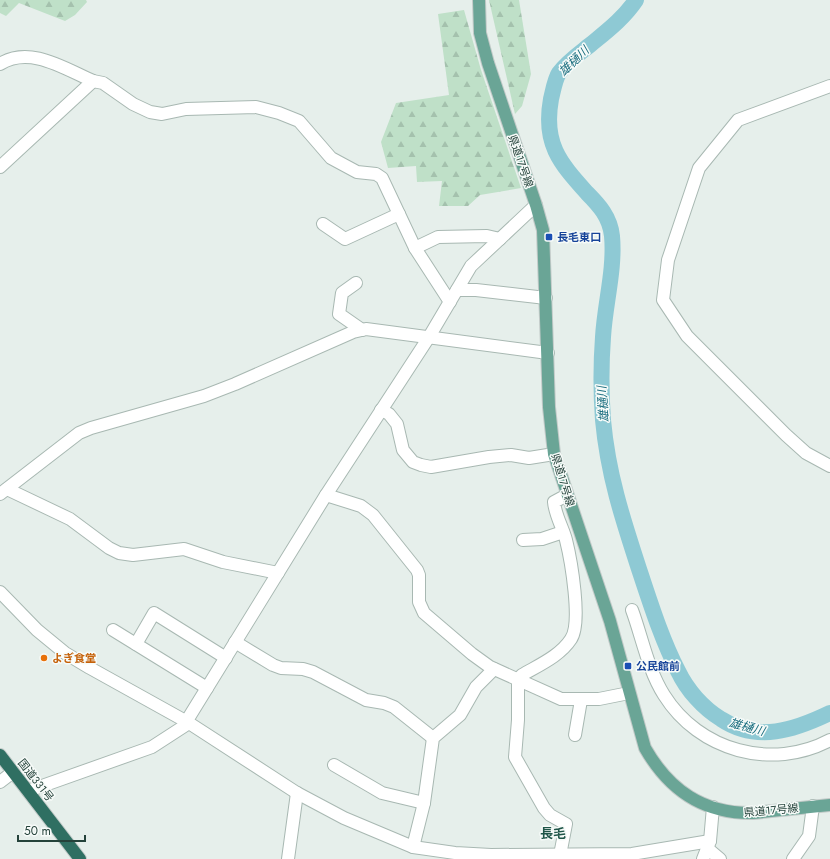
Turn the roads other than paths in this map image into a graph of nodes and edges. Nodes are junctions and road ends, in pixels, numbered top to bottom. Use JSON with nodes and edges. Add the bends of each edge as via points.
{"nodes":[{"id":1,"x":479,"y":0,"type":"edge"},
{"id":2,"x":0,"y":64,"type":"edge"},
{"id":3,"x":94,"y":81,"type":"junction"},
{"id":4,"x":830,"y":86,"type":"edge"},
{"id":5,"x":0,"y":167,"type":"edge"},
{"id":6,"x":536,"y":205,"type":"junction"},
{"id":7,"x":398,"y":214,"type":"junction"},
{"id":8,"x":323,"y":224,"type":"dead end"},
{"id":9,"x":500,"y":239,"type":"junction"},
{"id":10,"x":415,"y":248,"type":"junction"},
{"id":11,"x":356,"y":283,"type":"dead end"},
{"id":12,"x":457,"y":290,"type":"junction"},
{"id":13,"x":546,"y":298,"type":"junction"},
{"id":14,"x":450,"y":302,"type":"junction"},
{"id":15,"x":362,"y":330,"type":"junction"},
{"id":16,"x":429,"y":337,"type":"junction"},
{"id":17,"x":548,"y":353,"type":"junction"},
{"id":18,"x":381,"y":410,"type":"junction"},
{"id":19,"x":554,"y":454,"type":"junction"},
{"id":20,"x":830,"y":466,"type":"edge"},
{"id":21,"x":3,"y":492,"type":"edge"},
{"id":22,"x":326,"y":495,"type":"junction"},
{"id":23,"x":566,"y":495,"type":"junction"},
{"id":24,"x":563,"y":532,"type":"junction"},
{"id":25,"x":523,"y":540,"type":"dead end"},
{"id":26,"x":278,"y":573,"type":"junction"},
{"id":27,"x":0,"y":592,"type":"edge"},
{"id":28,"x":632,"y":610,"type":"dead end"},
{"id":29,"x":113,"y":630,"type":"dead end"},
{"id":30,"x":235,"y":642,"type":"junction"},
{"id":31,"x":136,"y":644,"type":"junction"},
{"id":32,"x":226,"y":658,"type":"junction"},
{"id":33,"x":494,"y":669,"type":"junction"},
{"id":34,"x":518,"y":680,"type":"junction"},
{"id":35,"x":207,"y":688,"type":"junction"},
{"id":36,"x":629,"y":693,"type":"junction"},
{"id":37,"x":581,"y":700,"type":"junction"},
{"id":38,"x":188,"y":723,"type":"junction"},
{"id":39,"x":575,"y":735,"type":"dead end"},
{"id":40,"x":432,"y":738,"type":"junction"},
{"id":41,"x":830,"y":740,"type":"edge"},
{"id":42,"x":0,"y":755,"type":"edge"},
{"id":43,"x":334,"y":764,"type":"dead end"},
{"id":44,"x":13,"y":772,"type":"junction"},
{"id":45,"x":0,"y":782,"type":"edge"},
{"id":46,"x":28,"y":791,"type":"junction"},
{"id":47,"x":297,"y":793,"type":"junction"},
{"id":48,"x":424,"y":803,"type":"junction"},
{"id":49,"x":830,"y":805,"type":"edge"},
{"id":50,"x":813,"y":806,"type":"junction"},
{"id":51,"x":713,"y":807,"type":"junction"},
{"id":52,"x":707,"y":849,"type":"edge"},
{"id":53,"x":418,"y":851,"type":"edge"},
{"id":54,"x":560,"y":855,"type":"junction"},
{"id":55,"x":80,"y":859,"type":"edge"},
{"id":56,"x":288,"y":859,"type":"edge"},
{"id":57,"x":720,"y":859,"type":"edge"},
{"id":58,"x":793,"y":859,"type":"edge"}],
"edges":[{"from":1,"to":6,"type":"main road","name":"県道17号線","via":[[480,33],[488,63]]},
{"from":2,"to":3,"type":"street","via":[[18,56],[38,58]]},
{"from":3,"to":5,"type":"street"},
{"from":3,"to":7,"type":"street","via":[[103,83],[133,104],[150,112],[162,114],[186,109],[256,107],[299,121],[331,158],[357,172],[376,174],[382,178]]},
{"from":4,"to":20,"type":"street","via":[[738,120],[699,168],[668,260],[663,300],[687,336],[780,429],[806,453]]},
{"from":6,"to":9,"type":"street"},
{"from":6,"to":13,"type":"main road","name":"県道17号線","via":[[545,247]]},
{"from":7,"to":8,"type":"street","via":[[345,239]]},
{"from":7,"to":10,"type":"street"},
{"from":9,"to":10,"type":"street","via":[[487,236],[438,237]]},
{"from":9,"to":12,"type":"street","via":[[471,266]]},
{"from":10,"to":14,"type":"street"},
{"from":11,"to":15,"type":"street","via":[[342,293],[339,314]]},
{"from":12,"to":13,"type":"street"},
{"from":12,"to":14,"type":"street"},
{"from":13,"to":17,"type":"main road","name":"県道17号線"},
{"from":14,"to":16,"type":"street"},
{"from":15,"to":16,"type":"street"},
{"from":15,"to":21,"type":"street","via":[[235,384],[79,433]]},
{"from":16,"to":17,"type":"street"},
{"from":16,"to":18,"type":"street"},
{"from":17,"to":19,"type":"main road","name":"県道17号線","via":[[549,408]]},
{"from":18,"to":19,"type":"street","via":[[389,414],[397,424],[403,450],[413,462],[421,465],[431,467],[489,457],[529,458]]},
{"from":18,"to":22,"type":"street"},
{"from":19,"to":23,"type":"main road","name":"県道17号線"},
{"from":21,"to":26,"type":"street","via":[[70,519],[119,553],[133,555],[184,549],[223,562]]},
{"from":22,"to":26,"type":"street"},
{"from":22,"to":33,"type":"street","via":[[361,506],[381,523],[419,574],[419,602],[424,613],[472,654]]},
{"from":23,"to":24,"type":"street","via":[[554,502]]},
{"from":23,"to":36,"type":"main road","name":"県道17号線","via":[[610,620]]},
{"from":24,"to":25,"type":"street","via":[[542,539]]},
{"from":24,"to":34,"type":"street","via":[[577,613],[574,632],[571,639],[554,656]]},
{"from":26,"to":30,"type":"street"},
{"from":27,"to":38,"type":"street","via":[[37,630],[65,653]]},
{"from":28,"to":41,"type":"street","via":[[664,696],[677,713],[706,738],[744,752],[761,754],[789,754],[808,750]]},
{"from":29,"to":31,"type":"street"},
{"from":30,"to":32,"type":"street"},
{"from":30,"to":40,"type":"street","via":[[280,668],[313,672],[366,700],[384,702]]},
{"from":31,"to":32,"type":"street","via":[[154,613]]},
{"from":31,"to":35,"type":"street"},
{"from":32,"to":35,"type":"street"},
{"from":33,"to":34,"type":"street"},
{"from":33,"to":40,"type":"street","via":[[476,687],[460,715]]},
{"from":34,"to":37,"type":"street","via":[[561,699]]},
{"from":34,"to":54,"type":"street","via":[[515,757],[550,816],[566,824]]},
{"from":35,"to":38,"type":"street"},
{"from":36,"to":37,"type":"street"},
{"from":36,"to":51,"type":"main road","name":"県道17号線","via":[[645,748],[656,767],[682,792]]},
{"from":37,"to":39,"type":"street"},
{"from":38,"to":46,"type":"street","via":[[152,748]]},
{"from":38,"to":47,"type":"street"},
{"from":40,"to":48,"type":"street"},
{"from":42,"to":44,"type":"highway","name":"国道331号"},
{"from":43,"to":48,"type":"street","via":[[382,793]]},
{"from":44,"to":45,"type":"street"},
{"from":44,"to":46,"type":"highway","name":"国道331号"},
{"from":46,"to":55,"type":"highway","name":"国道331号"},
{"from":47,"to":53,"type":"street","via":[[344,818]]},
{"from":47,"to":56,"type":"street"},
{"from":48,"to":53,"type":"street"},
{"from":49,"to":50,"type":"main road","name":"県道17号線"},
{"from":50,"to":51,"type":"main road","name":"県道17号線","via":[[753,813],[736,813]]},
{"from":50,"to":58,"type":"street","via":[[810,836]]},
{"from":51,"to":52,"type":"street"},
{"from":52,"to":54,"type":"street"},
{"from":52,"to":57,"type":"street"},
{"from":53,"to":54,"type":"street"}]}
